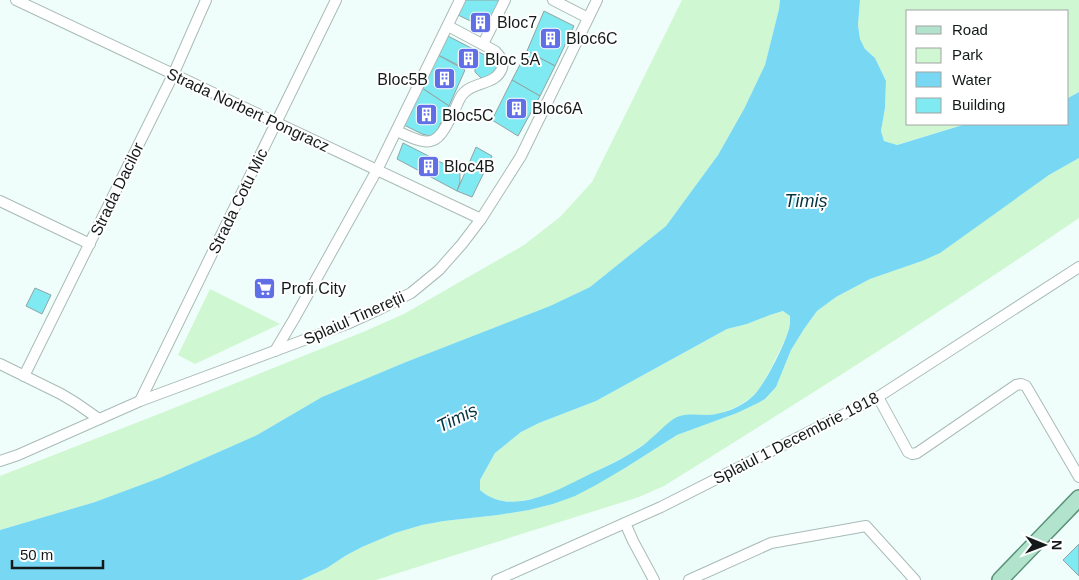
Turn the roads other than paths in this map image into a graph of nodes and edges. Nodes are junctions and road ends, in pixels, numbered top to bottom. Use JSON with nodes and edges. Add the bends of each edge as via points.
{"nodes":[{"id":1,"x":16,"y":0,"type":"edge"},
{"id":2,"x":206,"y":0,"type":"edge"},
{"id":3,"x":336,"y":0,"type":"edge"},
{"id":4,"x":460,"y":0,"type":"edge"},
{"id":5,"x":505,"y":0,"type":"edge"},
{"id":6,"x":553,"y":0,"type":"edge"},
{"id":7,"x":597,"y":0,"type":"edge"},
{"id":8,"x":588,"y":18,"type":"junction"},
{"id":9,"x":448,"y":26,"type":"junction"},
{"id":10,"x":483,"y":44,"type":"junction"},
{"id":11,"x":174,"y":75,"type":"junction"},
{"id":12,"x":276,"y":122,"type":"junction"},
{"id":13,"x":397,"y":131,"type":"junction"},
{"id":14,"x":377,"y":170,"type":"junction"},
{"id":15,"x":0,"y":201,"type":"edge"},
{"id":16,"x":481,"y":219,"type":"junction"},
{"id":17,"x":90,"y":244,"type":"junction"},
{"id":18,"x":1079,"y":266,"type":"edge"},
{"id":19,"x":274,"y":351,"type":"junction"},
{"id":20,"x":0,"y":364,"type":"edge"},
{"id":21,"x":24,"y":376,"type":"junction"},
{"id":22,"x":878,"y":397,"type":"junction"},
{"id":23,"x":140,"y":402,"type":"junction"},
{"id":24,"x":99,"y":419,"type":"junction"},
{"id":25,"x":0,"y":461,"type":"edge"},
{"id":26,"x":1079,"y":477,"type":"edge"},
{"id":27,"x":1079,"y":498,"type":"edge"},
{"id":28,"x":626,"y":523,"type":"junction"},
{"id":29,"x":497,"y":580,"type":"edge"},
{"id":30,"x":654,"y":580,"type":"edge"},
{"id":31,"x":689,"y":580,"type":"edge"},
{"id":32,"x":915,"y":580,"type":"edge"},
{"id":33,"x":1000,"y":580,"type":"edge"}],
"edges":[{"from":1,"to":11,"type":"street","name":"Strada Norbert Pongracz"},
{"from":2,"to":11,"type":"street","name":"Strada Dacilor"},
{"from":3,"to":12,"type":"street","name":"Strada Cotu Mic"},
{"from":4,"to":9,"type":"street"},
{"from":5,"to":10,"type":"street"},
{"from":6,"to":8,"type":"street"},
{"from":7,"to":8,"type":"street","name":"Splaiul Tinereții"},
{"from":8,"to":16,"type":"street","name":"Splaiul Tinereții","via":[[522,156]]},
{"from":9,"to":10,"type":"street"},
{"from":9,"to":13,"type":"street"},
{"from":10,"to":13,"type":"street","via":[[501,56],[503,65],[499,74],[462,95],[437,139],[428,142]]},
{"from":11,"to":12,"type":"street","name":"Strada Norbert Pongracz"},
{"from":11,"to":17,"type":"street","name":"Strada Dacilor"},
{"from":12,"to":14,"type":"street","name":"Strada Norbert Pongracz"},
{"from":12,"to":23,"type":"street","name":"Strada Cotu Mic"},
{"from":13,"to":14,"type":"street"},
{"from":14,"to":16,"type":"street","name":"Strada Norbert Pongracz"},
{"from":14,"to":19,"type":"street"},
{"from":15,"to":17,"type":"street"},
{"from":16,"to":19,"type":"street","name":"Splaiul Tinereții","via":[[439,270],[411,293],[348,324]]},
{"from":17,"to":21,"type":"street","name":"Strada Dacilor"},
{"from":18,"to":22,"type":"street","name":"Splaiul 1 Decembrie 1918"},
{"from":19,"to":23,"type":"street","name":"Splaiul Tinereții"},
{"from":20,"to":21,"type":"street"},
{"from":21,"to":24,"type":"street","via":[[61,394]]},
{"from":22,"to":26,"type":"street","via":[[912,454],[1021,384],[1026,386]]},
{"from":22,"to":28,"type":"street","name":"Splaiul 1 Decembrie 1918"},
{"from":23,"to":24,"type":"street","name":"Splaiul Tinereții"},
{"from":24,"to":25,"type":"street","name":"Splaiul Tinereții"},
{"from":27,"to":33,"type":"main road"},
{"from":28,"to":29,"type":"street","name":"Splaiul 1 Decembrie 1918"},
{"from":28,"to":30,"type":"street"},
{"from":31,"to":32,"type":"street","via":[[771,543],[866,526]]}]}
